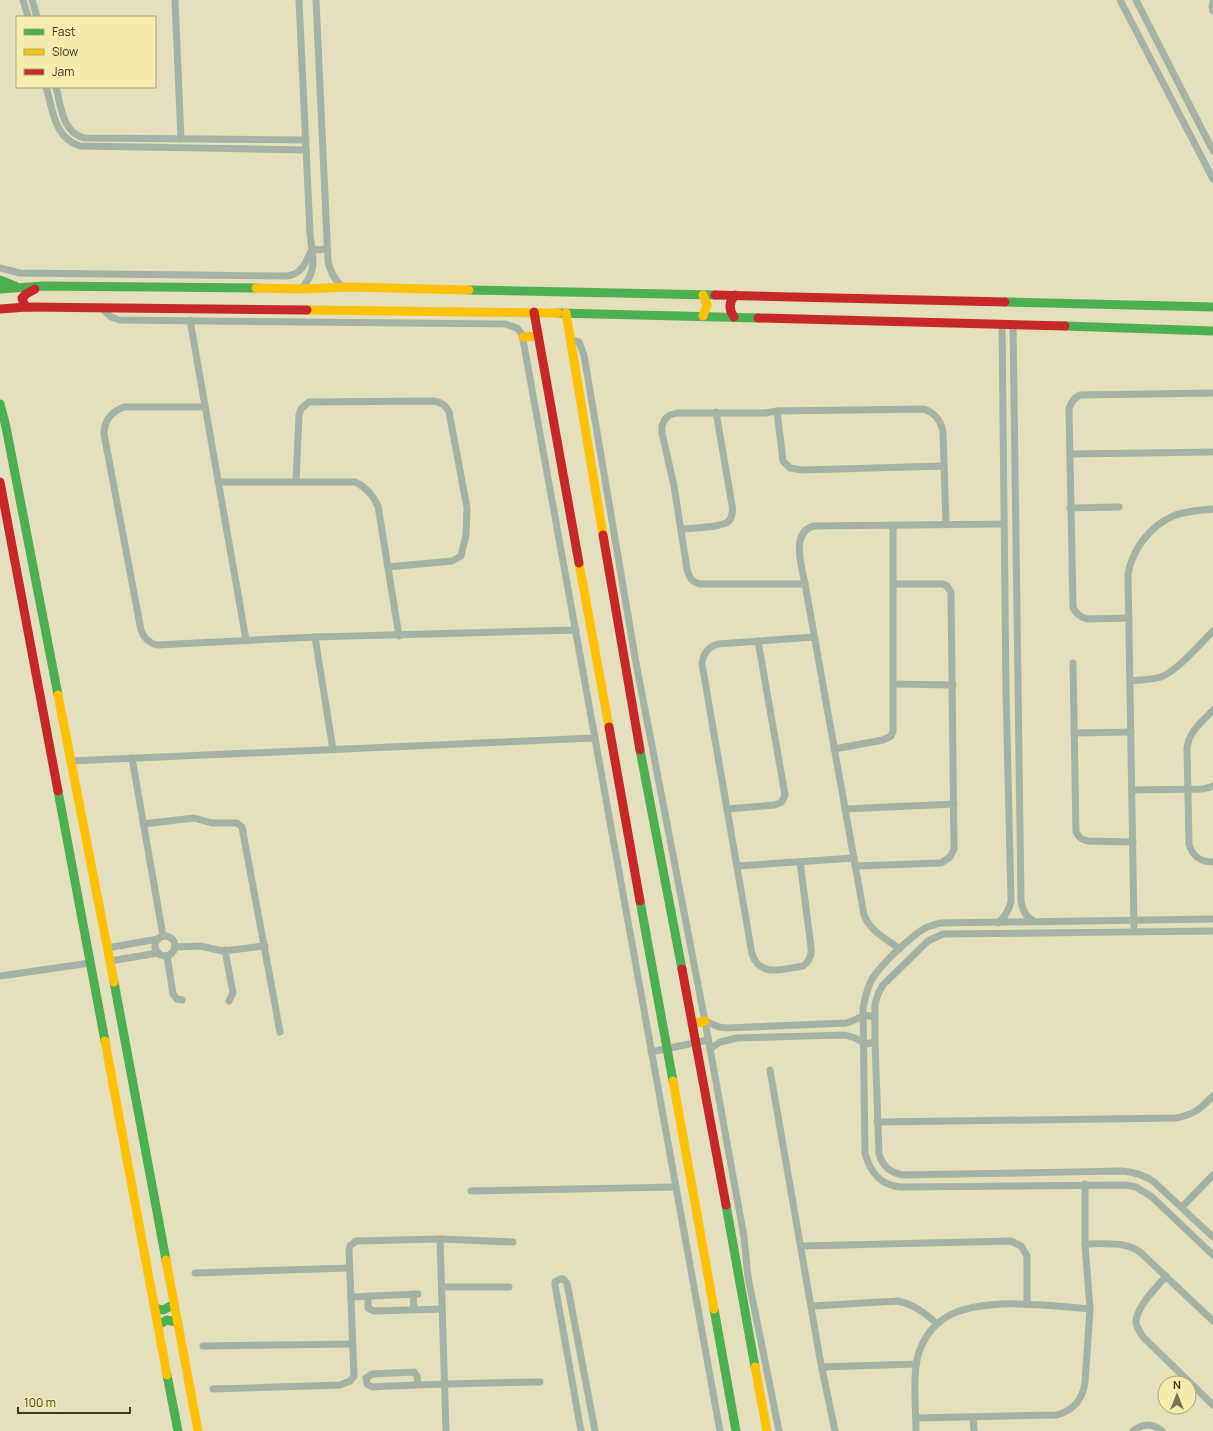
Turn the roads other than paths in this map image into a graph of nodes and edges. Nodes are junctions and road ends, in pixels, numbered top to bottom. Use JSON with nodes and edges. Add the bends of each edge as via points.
{"nodes":[{"id":1,"x":23,"y":0,"type":"edge"},
{"id":2,"x":32,"y":0,"type":"edge"},
{"id":3,"x":175,"y":0,"type":"edge"},
{"id":4,"x":299,"y":0,"type":"edge"},
{"id":5,"x":316,"y":0,"type":"edge"},
{"id":6,"x":1120,"y":0,"type":"edge"},
{"id":7,"x":1136,"y":0,"type":"edge"},
{"id":8,"x":1213,"y":2,"type":"edge"},
{"id":9,"x":1213,"y":11,"type":"edge"},
{"id":10,"x":28,"y":16,"type":"edge"},
{"id":11,"x":37,"y":16,"type":"edge"},
{"id":12,"x":46,"y":88,"type":"edge"},
{"id":13,"x":56,"y":88,"type":"edge"},
{"id":14,"x":181,"y":139,"type":"junction"},
{"id":15,"x":306,"y":140,"type":"junction"},
{"id":16,"x":306,"y":150,"type":"junction"},
{"id":17,"x":1213,"y":151,"type":"edge"},
{"id":18,"x":1213,"y":179,"type":"edge"},
{"id":19,"x":327,"y":248,"type":"junction"},
{"id":20,"x":312,"y":249,"type":"junction"},
{"id":21,"x":0,"y":268,"type":"edge"},
{"id":22,"x":0,"y":280,"type":"edge"},
{"id":23,"x":43,"y":286,"type":"junction"},
{"id":24,"x":342,"y":287,"type":"junction"},
{"id":25,"x":19,"y":288,"type":"junction"},
{"id":26,"x":0,"y":289,"type":"edge"},
{"id":27,"x":301,"y":289,"type":"junction"},
{"id":28,"x":703,"y":294,"type":"junction"},
{"id":29,"x":735,"y":295,"type":"junction"},
{"id":30,"x":27,"y":307,"type":"junction"},
{"id":31,"x":1213,"y":307,"type":"edge"},
{"id":32,"x":102,"y":308,"type":"junction"},
{"id":33,"x":0,"y":309,"type":"edge"},
{"id":34,"x":534,"y":312,"type":"junction"},
{"id":35,"x":566,"y":313,"type":"junction"},
{"id":36,"x":703,"y":316,"type":"junction"},
{"id":37,"x":734,"y":317,"type":"junction"},
{"id":38,"x":190,"y":320,"type":"junction"},
{"id":39,"x":1002,"y":324,"type":"junction"},
{"id":40,"x":1013,"y":324,"type":"junction"},
{"id":41,"x":1213,"y":331,"type":"edge"},
{"id":42,"x":538,"y":336,"type":"junction"},
{"id":43,"x":523,"y":338,"type":"junction"},
{"id":44,"x":570,"y":339,"type":"junction"},
{"id":45,"x":1213,"y":393,"type":"edge"},
{"id":46,"x":0,"y":404,"type":"edge"},
{"id":47,"x":205,"y":407,"type":"junction"},
{"id":48,"x":777,"y":411,"type":"junction"},
{"id":49,"x":716,"y":412,"type":"junction"},
{"id":50,"x":3,"y":428,"type":"edge"},
{"id":51,"x":1213,"y":452,"type":"edge"},
{"id":52,"x":1070,"y":454,"type":"junction"},
{"id":53,"x":944,"y":466,"type":"junction"},
{"id":54,"x":0,"y":482,"type":"edge"},
{"id":55,"x":218,"y":482,"type":"junction"},
{"id":56,"x":296,"y":482,"type":"junction"},
{"id":57,"x":1119,"y":507,"type":"dead end"},
{"id":58,"x":1070,"y":508,"type":"junction"},
{"id":59,"x":1213,"y":509,"type":"edge"},
{"id":60,"x":946,"y":524,"type":"junction"},
{"id":61,"x":1004,"y":524,"type":"junction"},
{"id":62,"x":893,"y":525,"type":"junction"},
{"id":63,"x":681,"y":529,"type":"junction"},
{"id":64,"x":388,"y":567,"type":"junction"},
{"id":65,"x":805,"y":584,"type":"junction"},
{"id":66,"x":893,"y":584,"type":"junction"},
{"id":67,"x":1129,"y":618,"type":"junction"},
{"id":68,"x":576,"y":630,"type":"junction"},
{"id":69,"x":1213,"y":631,"type":"edge"},
{"id":70,"x":399,"y":636,"type":"junction"},
{"id":71,"x":315,"y":637,"type":"junction"},
{"id":72,"x":814,"y":637,"type":"junction"},
{"id":73,"x":246,"y":640,"type":"junction"},
{"id":74,"x":758,"y":641,"type":"junction"},
{"id":75,"x":1073,"y":663,"type":"dead end"},
{"id":76,"x":1130,"y":681,"type":"junction"},
{"id":77,"x":894,"y":684,"type":"junction"},
{"id":78,"x":953,"y":684,"type":"junction"},
{"id":79,"x":1213,"y":710,"type":"edge"},
{"id":80,"x":1131,"y":732,"type":"junction"},
{"id":81,"x":1074,"y":733,"type":"junction"},
{"id":82,"x":595,"y":738,"type":"junction"},
{"id":83,"x":834,"y":749,"type":"junction"},
{"id":84,"x":333,"y":750,"type":"junction"},
{"id":85,"x":132,"y":758,"type":"junction"},
{"id":86,"x":70,"y":761,"type":"junction"},
{"id":87,"x":1213,"y":786,"type":"edge"},
{"id":88,"x":1188,"y":789,"type":"junction"},
{"id":89,"x":1132,"y":790,"type":"junction"},
{"id":90,"x":954,"y":804,"type":"junction"},
{"id":91,"x":727,"y":809,"type":"junction"},
{"id":92,"x":845,"y":809,"type":"junction"},
{"id":93,"x":143,"y":824,"type":"junction"},
{"id":94,"x":1133,"y":842,"type":"junction"},
{"id":95,"x":854,"y":858,"type":"junction"},
{"id":96,"x":800,"y":862,"type":"junction"},
{"id":97,"x":1213,"y":862,"type":"edge"},
{"id":98,"x":738,"y":866,"type":"junction"},
{"id":99,"x":855,"y":866,"type":"junction"},
{"id":100,"x":1213,"y":919,"type":"edge"},
{"id":101,"x":1134,"y":921,"type":"junction"},
{"id":102,"x":1034,"y":922,"type":"junction"},
{"id":103,"x":998,"y":923,"type":"junction"},
{"id":104,"x":1213,"y":931,"type":"edge"},
{"id":105,"x":1135,"y":932,"type":"junction"},
{"id":106,"x":160,"y":937,"type":"junction"},
{"id":107,"x":265,"y":946,"type":"junction"},
{"id":108,"x":175,"y":947,"type":"junction"},
{"id":109,"x":107,"y":948,"type":"junction"},
{"id":110,"x":900,"y":949,"type":"junction"},
{"id":111,"x":225,"y":950,"type":"junction"},
{"id":112,"x":158,"y":953,"type":"junction"},
{"id":113,"x":167,"y":956,"type":"junction"},
{"id":114,"x":110,"y":960,"type":"junction"},
{"id":115,"x":90,"y":962,"type":"junction"},
{"id":116,"x":0,"y":976,"type":"edge"},
{"id":117,"x":182,"y":1000,"type":"dead end"},
{"id":118,"x":230,"y":1001,"type":"dead end"},
{"id":119,"x":863,"y":1016,"type":"junction"},
{"id":120,"x":875,"y":1019,"type":"junction"},
{"id":121,"x":705,"y":1021,"type":"junction"},
{"id":122,"x":692,"y":1024,"type":"junction"},
{"id":123,"x":280,"y":1032,"type":"dead end"},
{"id":124,"x":708,"y":1040,"type":"junction"},
{"id":125,"x":696,"y":1042,"type":"junction"},
{"id":126,"x":875,"y":1042,"type":"junction"},
{"id":127,"x":864,"y":1043,"type":"junction"},
{"id":128,"x":667,"y":1048,"type":"junction"},
{"id":129,"x":710,"y":1049,"type":"junction"},
{"id":130,"x":651,"y":1052,"type":"junction"},
{"id":131,"x":770,"y":1070,"type":"dead end"},
{"id":132,"x":1213,"y":1096,"type":"edge"},
{"id":133,"x":877,"y":1122,"type":"junction"},
{"id":134,"x":978,"y":1174,"type":"junction"},
{"id":135,"x":1213,"y":1175,"type":"edge"},
{"id":136,"x":1086,"y":1184,"type":"junction"},
{"id":137,"x":978,"y":1186,"type":"junction"},
{"id":138,"x":676,"y":1187,"type":"junction"},
{"id":139,"x":471,"y":1191,"type":"dead end"},
{"id":140,"x":1182,"y":1207,"type":"junction"},
{"id":141,"x":1213,"y":1237,"type":"edge"},
{"id":142,"x":440,"y":1239,"type":"junction"},
{"id":143,"x":513,"y":1242,"type":"dead end"},
{"id":144,"x":1085,"y":1244,"type":"junction"},
{"id":145,"x":801,"y":1246,"type":"junction"},
{"id":146,"x":1213,"y":1255,"type":"edge"},
{"id":147,"x":350,"y":1268,"type":"junction"},
{"id":148,"x":195,"y":1273,"type":"dead end"},
{"id":149,"x":1166,"y":1276,"type":"junction"},
{"id":150,"x":509,"y":1287,"type":"dead end"},
{"id":151,"x":442,"y":1288,"type":"junction"},
{"id":152,"x":351,"y":1296,"type":"junction"},
{"id":153,"x":368,"y":1296,"type":"junction"},
{"id":154,"x":1027,"y":1303,"type":"junction"},
{"id":155,"x":173,"y":1305,"type":"junction"},
{"id":156,"x":812,"y":1306,"type":"junction"},
{"id":157,"x":155,"y":1308,"type":"junction"},
{"id":158,"x":414,"y":1309,"type":"junction"},
{"id":159,"x":442,"y":1309,"type":"junction"},
{"id":160,"x":1090,"y":1309,"type":"junction"},
{"id":161,"x":1213,"y":1321,"type":"edge"},
{"id":162,"x":176,"y":1322,"type":"junction"},
{"id":163,"x":937,"y":1324,"type":"junction"},
{"id":164,"x":158,"y":1325,"type":"junction"},
{"id":165,"x":352,"y":1344,"type":"junction"},
{"id":166,"x":203,"y":1346,"type":"dead end"},
{"id":167,"x":916,"y":1364,"type":"junction"},
{"id":168,"x":822,"y":1366,"type":"junction"},
{"id":169,"x":584,"y":1371,"type":"junction"},
{"id":170,"x":570,"y":1373,"type":"junction"},
{"id":171,"x":540,"y":1382,"type":"dead end"},
{"id":172,"x":445,"y":1383,"type":"junction"},
{"id":173,"x":418,"y":1385,"type":"junction"},
{"id":174,"x":213,"y":1389,"type":"dead end"},
{"id":175,"x":1213,"y":1405,"type":"edge"},
{"id":176,"x":973,"y":1417,"type":"junction"},
{"id":177,"x":916,"y":1418,"type":"junction"},
{"id":178,"x":178,"y":1431,"type":"edge"},
{"id":179,"x":198,"y":1431,"type":"edge"},
{"id":180,"x":446,"y":1431,"type":"edge"},
{"id":181,"x":581,"y":1431,"type":"edge"},
{"id":182,"x":595,"y":1431,"type":"edge"},
{"id":183,"x":720,"y":1431,"type":"edge"},
{"id":184,"x":736,"y":1431,"type":"edge"},
{"id":185,"x":767,"y":1431,"type":"edge"},
{"id":186,"x":779,"y":1431,"type":"edge"},
{"id":187,"x":835,"y":1431,"type":"edge"},
{"id":188,"x":916,"y":1431,"type":"edge"},
{"id":189,"x":974,"y":1431,"type":"edge"},
{"id":190,"x":1133,"y":1431,"type":"edge"},
{"id":191,"x":1162,"y":1431,"type":"edge"}],
"edges":[{"from":1,"to":10,"type":"street"},
{"from":2,"to":11,"type":"street"},
{"from":3,"to":14,"type":"street"},
{"from":4,"to":15,"type":"street"},
{"from":5,"to":19,"type":"street"},
{"from":6,"to":18,"type":"street"},
{"from":7,"to":17,"type":"street"},
{"from":8,"to":9,"type":"street"},
{"from":12,"to":16,"type":"street","via":[[59,130],[67,140],[80,146]]},
{"from":13,"to":14,"type":"street","via":[[68,126],[80,136]]},
{"from":14,"to":15,"type":"street"},
{"from":15,"to":16,"type":"street"},
{"from":16,"to":20,"type":"street"},
{"from":19,"to":20,"type":"street"},
{"from":19,"to":24,"type":"street","via":[[330,271]]},
{"from":20,"to":21,"type":"street","via":[[300,270],[286,276],[20,273]]},
{"from":20,"to":27,"type":"street","via":[[314,266]]},
{"from":22,"to":25,"type":"street"},
{"from":23,"to":25,"type":"street"},
{"from":23,"to":27,"type":"street"},
{"from":23,"to":30,"type":"street","via":[[24,294],[23,303]]},
{"from":24,"to":27,"type":"street"},
{"from":24,"to":28,"type":"street"},
{"from":25,"to":26,"type":"street"},
{"from":28,"to":29,"type":"street"},
{"from":28,"to":36,"type":"street","via":[[707,305]]},
{"from":29,"to":31,"type":"street"},
{"from":29,"to":37,"type":"street","via":[[730,306]]},
{"from":30,"to":32,"type":"street"},
{"from":30,"to":33,"type":"street"},
{"from":32,"to":34,"type":"street"},
{"from":32,"to":38,"type":"street","via":[[111,317],[120,320]]},
{"from":34,"to":35,"type":"street"},
{"from":34,"to":42,"type":"street"},
{"from":35,"to":36,"type":"street"},
{"from":35,"to":44,"type":"street"},
{"from":36,"to":37,"type":"street"},
{"from":37,"to":39,"type":"street"},
{"from":38,"to":43,"type":"street","via":[[505,324],[520,330]]},
{"from":38,"to":47,"type":"street"},
{"from":39,"to":40,"type":"street"},
{"from":39,"to":61,"type":"street"},
{"from":40,"to":41,"type":"street"},
{"from":40,"to":102,"type":"street","via":[[1021,901],[1025,914]]},
{"from":42,"to":43,"type":"street"},
{"from":42,"to":128,"type":"street"},
{"from":43,"to":68,"type":"street"},
{"from":44,"to":121,"type":"street","via":[[579,342],[584,355],[636,663]]},
{"from":44,"to":122,"type":"street","via":[[636,731]]},
{"from":45,"to":52,"type":"street","via":[[1080,395],[1074,398],[1069,409]]},
{"from":46,"to":50,"type":"street"},
{"from":47,"to":55,"type":"street"},
{"from":47,"to":73,"type":"street","via":[[124,408],[109,417],[104,434],[139,622],[144,637],[157,645]]},
{"from":48,"to":49,"type":"street"},
{"from":48,"to":53,"type":"street","via":[[924,409],[937,416],[942,423]]},
{"from":48,"to":53,"type":"street","via":[[783,461],[790,468],[803,470]]},
{"from":49,"to":63,"type":"street","via":[[732,515],[730,520],[722,524]]},
{"from":49,"to":63,"type":"street","via":[[677,413],[670,415],[662,426]]},
{"from":50,"to":86,"type":"street"},
{"from":51,"to":52,"type":"street"},
{"from":52,"to":58,"type":"street"},
{"from":53,"to":60,"type":"street"},
{"from":54,"to":115,"type":"street"},
{"from":55,"to":56,"type":"street"},
{"from":55,"to":73,"type":"street"},
{"from":56,"to":64,"type":"street","via":[[355,482],[368,490],[378,506]]},
{"from":56,"to":64,"type":"street","via":[[299,415],[301,409],[309,402],[434,401],[445,406],[449,412],[467,508],[466,534],[461,556],[452,561]]},
{"from":57,"to":58,"type":"street"},
{"from":58,"to":67,"type":"street","via":[[1073,608],[1081,617],[1087,619]]},
{"from":59,"to":67,"type":"street","via":[[1187,512],[1172,517],[1149,533],[1133,557],[1128,574]]},
{"from":60,"to":61,"type":"street"},
{"from":60,"to":62,"type":"street"},
{"from":61,"to":103,"type":"street","via":[[1011,901],[1007,913]]},
{"from":62,"to":65,"type":"street","via":[[810,527],[802,535],[799,546]]},
{"from":62,"to":66,"type":"street"},
{"from":63,"to":65,"type":"street","via":[[688,575],[694,583]]},
{"from":64,"to":70,"type":"street"},
{"from":65,"to":72,"type":"street"},
{"from":66,"to":77,"type":"street"},
{"from":66,"to":78,"type":"street","via":[[939,584],[950,589]]},
{"from":67,"to":76,"type":"street"},
{"from":68,"to":70,"type":"street"},
{"from":68,"to":82,"type":"street"},
{"from":69,"to":76,"type":"street","via":[[1163,676]]},
{"from":70,"to":71,"type":"street"},
{"from":71,"to":73,"type":"street"},
{"from":71,"to":84,"type":"street"},
{"from":72,"to":74,"type":"street"},
{"from":72,"to":83,"type":"street"},
{"from":74,"to":91,"type":"street","via":[[714,645],[707,650],[702,659]]},
{"from":74,"to":91,"type":"street","via":[[785,795],[782,802],[775,805]]},
{"from":75,"to":81,"type":"street"},
{"from":76,"to":80,"type":"street"},
{"from":77,"to":78,"type":"street"},
{"from":77,"to":83,"type":"street","via":[[894,727],[891,736],[883,740]]},
{"from":78,"to":90,"type":"street"},
{"from":79,"to":88,"type":"street","via":[[1188,740]]},
{"from":80,"to":81,"type":"street"},
{"from":80,"to":89,"type":"street"},
{"from":81,"to":94,"type":"street","via":[[1078,837],[1088,841]]},
{"from":82,"to":84,"type":"street"},
{"from":82,"to":130,"type":"street"},
{"from":83,"to":92,"type":"street"},
{"from":84,"to":85,"type":"street"},
{"from":85,"to":86,"type":"street"},
{"from":85,"to":93,"type":"street"},
{"from":86,"to":109,"type":"street"},
{"from":87,"to":88,"type":"street"},
{"from":88,"to":89,"type":"street"},
{"from":88,"to":97,"type":"street","via":[[1190,849],[1202,860]]},
{"from":89,"to":94,"type":"street"},
{"from":90,"to":92,"type":"street"},
{"from":90,"to":99,"type":"street","via":[[954,849],[946,861],[935,864]]},
{"from":91,"to":98,"type":"street"},
{"from":92,"to":95,"type":"street"},
{"from":93,"to":106,"type":"street"},
{"from":93,"to":107,"type":"street","via":[[194,818],[212,823],[241,825]]},
{"from":94,"to":101,"type":"street"},
{"from":95,"to":96,"type":"street"},
{"from":95,"to":99,"type":"street"},
{"from":96,"to":98,"type":"street"},
{"from":96,"to":98,"type":"street","via":[[812,952],[807,963],[802,966],[767,970],[757,965],[752,954]]},
{"from":99,"to":110,"type":"street","via":[[866,920],[873,930]]},
{"from":100,"to":101,"type":"street"},
{"from":101,"to":102,"type":"street"},
{"from":101,"to":105,"type":"street"},
{"from":102,"to":103,"type":"street"},
{"from":103,"to":110,"type":"street","via":[[940,923],[919,932]]},
{"from":104,"to":105,"type":"street"},
{"from":105,"to":120,"type":"street","via":[[939,935],[928,941],[883,985],[875,1004]]},
{"from":106,"to":108,"type":"street","via":[[172,938]]},
{"from":106,"to":109,"type":"street"},
{"from":106,"to":112,"type":"street","via":[[155,945]]},
{"from":107,"to":111,"type":"street"},
{"from":107,"to":123,"type":"street"},
{"from":108,"to":111,"type":"street","via":[[200,946]]},
{"from":108,"to":113,"type":"street","via":[[173,953]]},
{"from":109,"to":114,"type":"street"},
{"from":110,"to":119,"type":"street","via":[[871,981],[864,1000]]},
{"from":111,"to":118,"type":"street","via":[[233,993]]},
{"from":112,"to":113,"type":"street"},
{"from":112,"to":114,"type":"street"},
{"from":113,"to":117,"type":"street","via":[[173,994]]},
{"from":114,"to":155,"type":"street"},
{"from":115,"to":116,"type":"street"},
{"from":115,"to":157,"type":"street"},
{"from":119,"to":120,"type":"street"},
{"from":119,"to":121,"type":"street","via":[[842,1024],[727,1028]]},
{"from":119,"to":127,"type":"street"},
{"from":120,"to":126,"type":"street"},
{"from":121,"to":122,"type":"street"},
{"from":121,"to":124,"type":"street"},
{"from":122,"to":125,"type":"street"},
{"from":124,"to":125,"type":"street"},
{"from":124,"to":129,"type":"street"},
{"from":125,"to":128,"type":"street"},
{"from":125,"to":185,"type":"street"},
{"from":126,"to":127,"type":"street"},
{"from":126,"to":133,"type":"street"},
{"from":127,"to":129,"type":"street","via":[[845,1036],[736,1038],[720,1042]]},
{"from":127,"to":137,"type":"street","via":[[865,1154],[872,1172],[888,1185],[896,1187]]},
{"from":128,"to":130,"type":"street"},
{"from":128,"to":184,"type":"street"},
{"from":129,"to":186,"type":"street","via":[[744,1237],[755,1317]]},
{"from":130,"to":138,"type":"street"},
{"from":131,"to":145,"type":"street"},
{"from":132,"to":133,"type":"street","via":[[1193,1114],[1176,1118]]},
{"from":133,"to":134,"type":"street","via":[[879,1154],[887,1169],[894,1173]]},
{"from":134,"to":137,"type":"street"},
{"from":134,"to":140,"type":"street","via":[[1134,1172],[1154,1182]]},
{"from":135,"to":140,"type":"street"},
{"from":136,"to":137,"type":"street"},
{"from":136,"to":144,"type":"street"},
{"from":136,"to":146,"type":"street","via":[[1126,1185],[1144,1191]]},
{"from":138,"to":139,"type":"street"},
{"from":138,"to":183,"type":"street"},
{"from":140,"to":141,"type":"street"},
{"from":142,"to":143,"type":"street"},
{"from":142,"to":147,"type":"street","via":[[356,1241],[349,1250]]},
{"from":142,"to":151,"type":"street"},
{"from":144,"to":149,"type":"street","via":[[1126,1245],[1134,1248]]},
{"from":144,"to":160,"type":"street"},
{"from":145,"to":154,"type":"street","via":[[1011,1241],[1021,1246],[1026,1256]]},
{"from":145,"to":156,"type":"street"},
{"from":147,"to":148,"type":"street"},
{"from":147,"to":152,"type":"street"},
{"from":149,"to":161,"type":"street"},
{"from":149,"to":175,"type":"street","via":[[1140,1308],[1136,1323],[1138,1330]]},
{"from":150,"to":151,"type":"street"},
{"from":151,"to":159,"type":"street"},
{"from":152,"to":153,"type":"street"},
{"from":152,"to":165,"type":"street"},
{"from":153,"to":158,"type":"street","via":[[368,1308],[374,1311]]},
{"from":153,"to":158,"type":"street","via":[[416,1294]]},
{"from":154,"to":160,"type":"street"},
{"from":154,"to":163,"type":"street","via":[[970,1307]]},
{"from":155,"to":157,"type":"street","via":[[163,1310]]},
{"from":155,"to":162,"type":"street"},
{"from":156,"to":163,"type":"street","via":[[898,1301],[923,1311]]},
{"from":156,"to":168,"type":"street"},
{"from":157,"to":164,"type":"street"},
{"from":158,"to":159,"type":"street"},
{"from":159,"to":172,"type":"street"},
{"from":160,"to":176,"type":"street","via":[[1084,1392],[1074,1407],[1057,1415]]},
{"from":162,"to":164,"type":"street","via":[[169,1320]]},
{"from":162,"to":179,"type":"street"},
{"from":163,"to":167,"type":"street","via":[[924,1342]]},
{"from":164,"to":178,"type":"street"},
{"from":165,"to":166,"type":"street"},
{"from":165,"to":174,"type":"street","via":[[354,1376],[345,1384]]},
{"from":167,"to":168,"type":"street"},
{"from":167,"to":177,"type":"street"},
{"from":168,"to":187,"type":"street"},
{"from":169,"to":170,"type":"street"},
{"from":169,"to":170,"type":"street","via":[[567,1283],[560,1279],[555,1285]]},
{"from":169,"to":182,"type":"street"},
{"from":170,"to":181,"type":"street"},
{"from":171,"to":172,"type":"street"},
{"from":172,"to":173,"type":"street"},
{"from":172,"to":180,"type":"street"},
{"from":173,"to":173,"type":"street","via":[[372,1386],[367,1384],[366,1378],[372,1374],[414,1372]]},
{"from":176,"to":177,"type":"street"},
{"from":176,"to":189,"type":"street"},
{"from":177,"to":188,"type":"street"},
{"from":190,"to":191,"type":"street","via":[[1145,1424]]}]}
